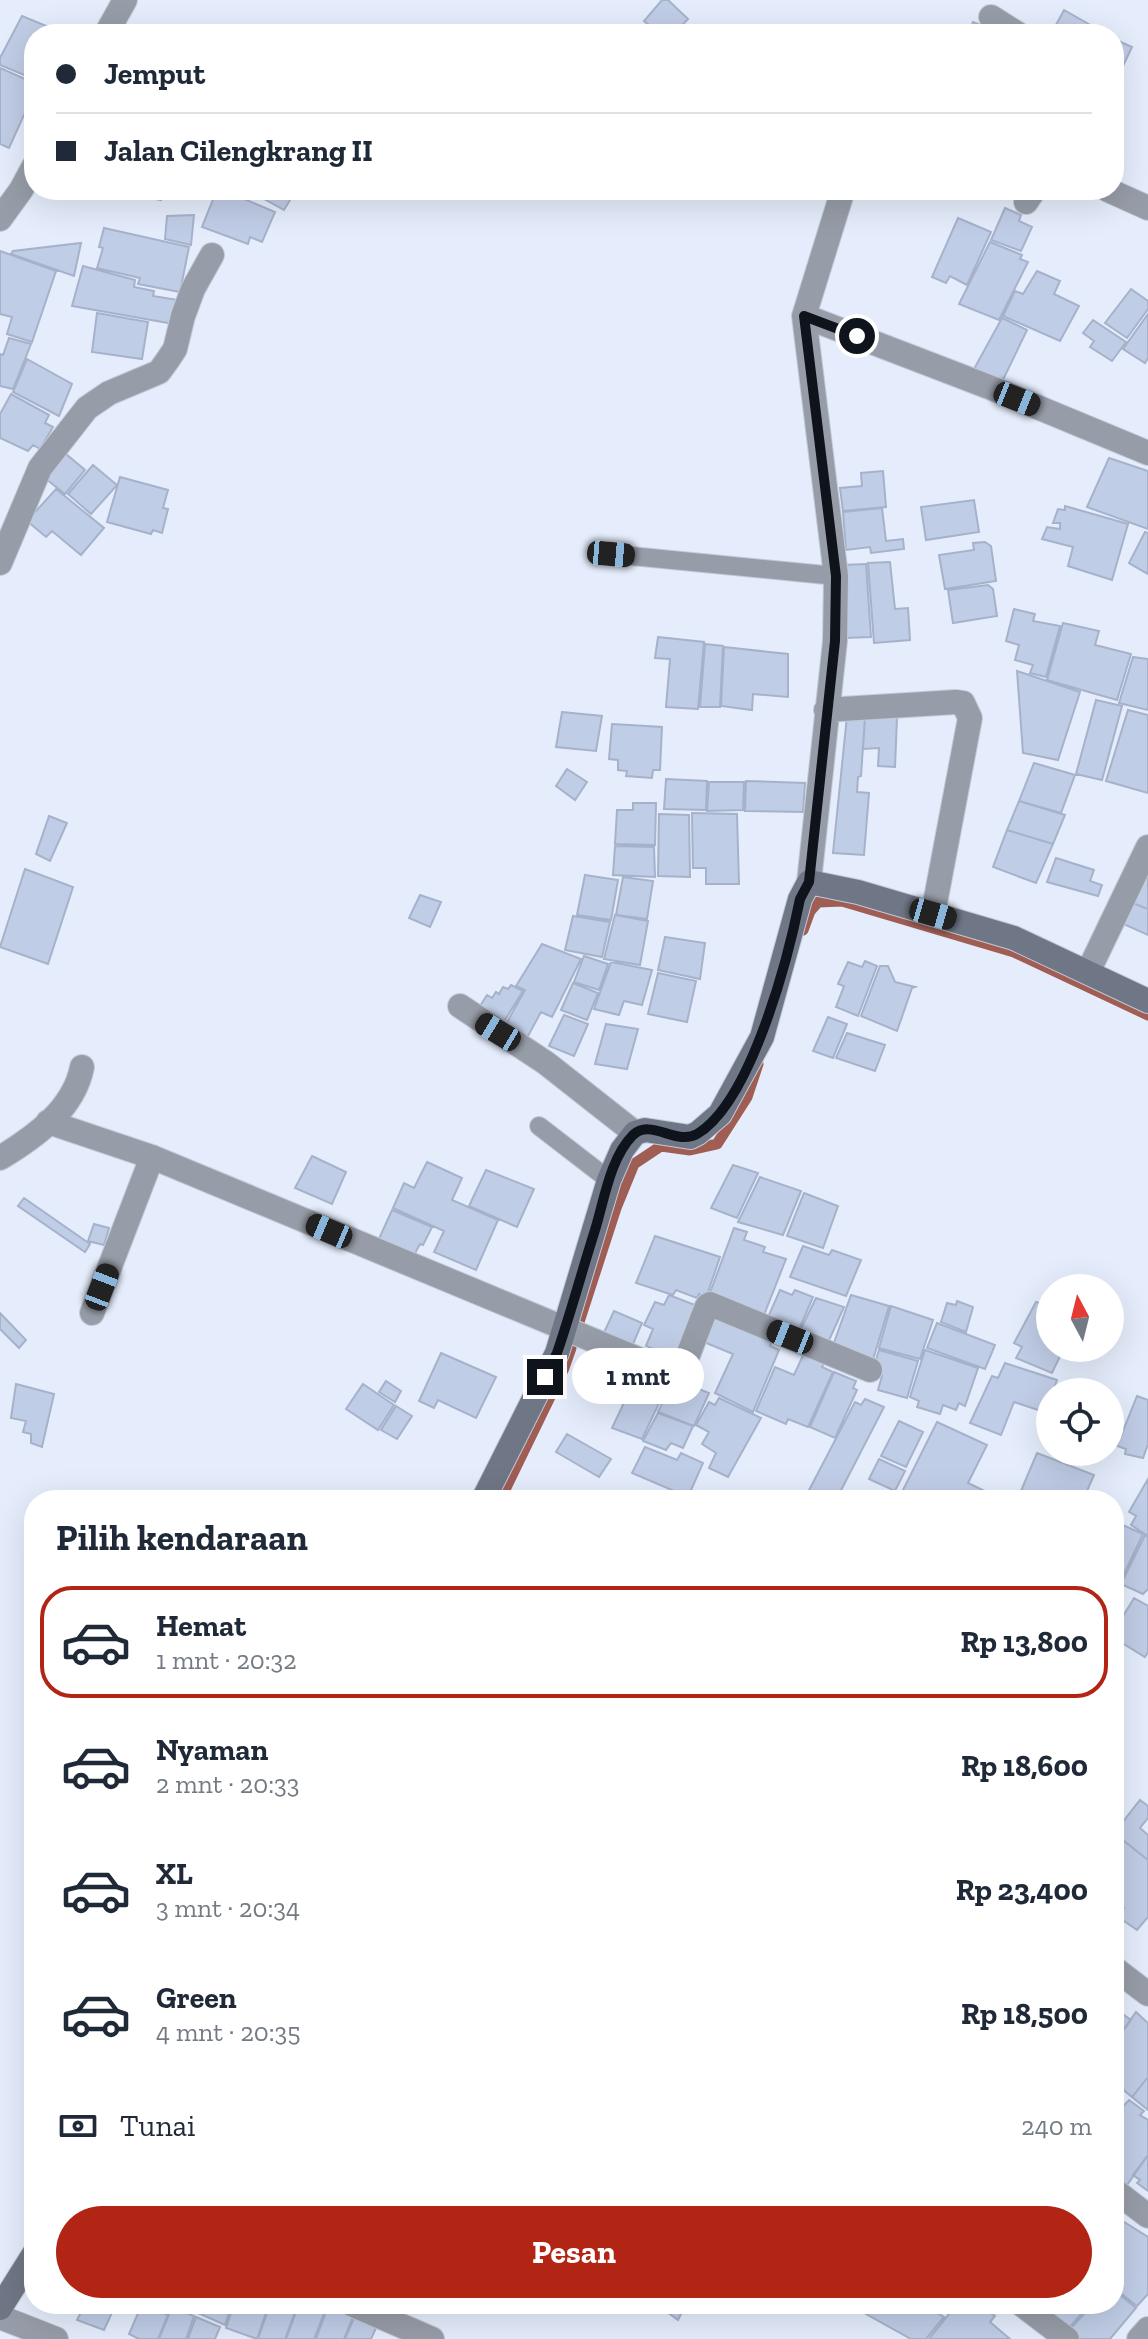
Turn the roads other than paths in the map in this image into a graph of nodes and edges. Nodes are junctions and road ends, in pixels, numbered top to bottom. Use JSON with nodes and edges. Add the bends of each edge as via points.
{"nodes":[{"id":1,"x":125,"y":0,"type":"edge"},
{"id":2,"x":991,"y":17,"type":"dead end"},
{"id":3,"x":112,"y":24,"type":"edge"},
{"id":4,"x":1002,"y":24,"type":"edge"},
{"id":5,"x":24,"y":184,"type":"edge"},
{"id":6,"x":1124,"y":197,"type":"edge"},
{"id":7,"x":840,"y":200,"type":"edge"},
{"id":8,"x":1148,"y":208,"type":"edge"},
{"id":9,"x":0,"y":219,"type":"edge"},
{"id":10,"x":212,"y":255,"type":"dead end"},
{"id":11,"x":804,"y":316,"type":"junction"},
{"id":12,"x":1148,"y":453,"type":"edge"},
{"id":13,"x":611,"y":554,"type":"dead end"},
{"id":14,"x":0,"y":563,"type":"edge"},
{"id":15,"x":836,"y":576,"type":"junction"},
{"id":16,"x":826,"y":710,"type":"junction"},
{"id":17,"x":1148,"y":847,"type":"edge"},
{"id":18,"x":809,"y":882,"type":"junction"},
{"id":19,"x":933,"y":914,"type":"junction"},
{"id":20,"x":1088,"y":972,"type":"junction"},
{"id":21,"x":1148,"y":1001,"type":"edge"},
{"id":22,"x":460,"y":1006,"type":"dead end"},
{"id":23,"x":82,"y":1067,"type":"dead end"},
{"id":24,"x":48,"y":1122,"type":"junction"},
{"id":25,"x":539,"y":1126,"type":"dead end"},
{"id":26,"x":635,"y":1133,"type":"junction"},
{"id":27,"x":152,"y":1157,"type":"junction"},
{"id":28,"x":0,"y":1158,"type":"edge"},
{"id":29,"x":609,"y":1180,"type":"junction"},
{"id":30,"x":92,"y":1313,"type":"dead end"},
{"id":31,"x":565,"y":1329,"type":"junction"},
{"id":32,"x":870,"y":1370,"type":"dead end"},
{"id":33,"x":488,"y":1490,"type":"edge"},
{"id":34,"x":1124,"y":1974,"type":"edge"},
{"id":35,"x":1146,"y":1988,"type":"edge"},
{"id":36,"x":1124,"y":2198,"type":"edge"},
{"id":37,"x":1148,"y":2216,"type":"edge"},
{"id":38,"x":24,"y":2270,"type":"edge"},
{"id":39,"x":0,"y":2308,"type":"edge"},
{"id":40,"x":374,"y":2314,"type":"edge"},
{"id":41,"x":1034,"y":2314,"type":"edge"},
{"id":42,"x":0,"y":2317,"type":"edge"},
{"id":43,"x":1148,"y":2329,"type":"edge"},
{"id":44,"x":56,"y":2339,"type":"edge"},
{"id":45,"x":432,"y":2339,"type":"edge"},
{"id":46,"x":1067,"y":2339,"type":"edge"},
{"id":47,"x":1139,"y":2339,"type":"edge"}],
"edges":[{"from":1,"to":3,"type":"street"},
{"from":2,"to":4,"type":"street"},
{"from":5,"to":9,"type":"street"},
{"from":6,"to":8,"type":"street"},
{"from":7,"to":11,"type":"street"},
{"from":10,"to":14,"type":"street","via":[[193,289],[167,361],[159,372],[87,408],[40,468]]},
{"from":11,"to":12,"type":"street"},
{"from":11,"to":15,"type":"street"},
{"from":13,"to":15,"type":"lane"},
{"from":15,"to":16,"type":"street"},
{"from":16,"to":18,"type":"street"},
{"from":16,"to":19,"type":"street","via":[[956,702],[967,710],[970,718]]},
{"from":17,"to":20,"type":"street"},
{"from":18,"to":19,"type":"street"},
{"from":18,"to":26,"type":"street","via":[[762,1037],[720,1114],[690,1137],[650,1129]]},
{"from":19,"to":20,"type":"street","via":[[1014,938]]},
{"from":20,"to":21,"type":"street"},
{"from":22,"to":26,"type":"street","via":[[546,1063]]},
{"from":23,"to":24,"type":"street","via":[[73,1093]]},
{"from":24,"to":27,"type":"street"},
{"from":24,"to":28,"type":"street"},
{"from":25,"to":29,"type":"lane"},
{"from":26,"to":29,"type":"street"},
{"from":27,"to":30,"type":"street"},
{"from":27,"to":31,"type":"street"},
{"from":29,"to":31,"type":"street"},
{"from":31,"to":32,"type":"street","via":[[672,1373],[685,1363],[710,1304]]},
{"from":31,"to":33,"type":"street"},
{"from":34,"to":35,"type":"street"},
{"from":36,"to":37,"type":"street"},
{"from":38,"to":39,"type":"street"},
{"from":40,"to":45,"type":"street"},
{"from":41,"to":46,"type":"street"},
{"from":42,"to":44,"type":"street"},
{"from":43,"to":47,"type":"street"}]}
